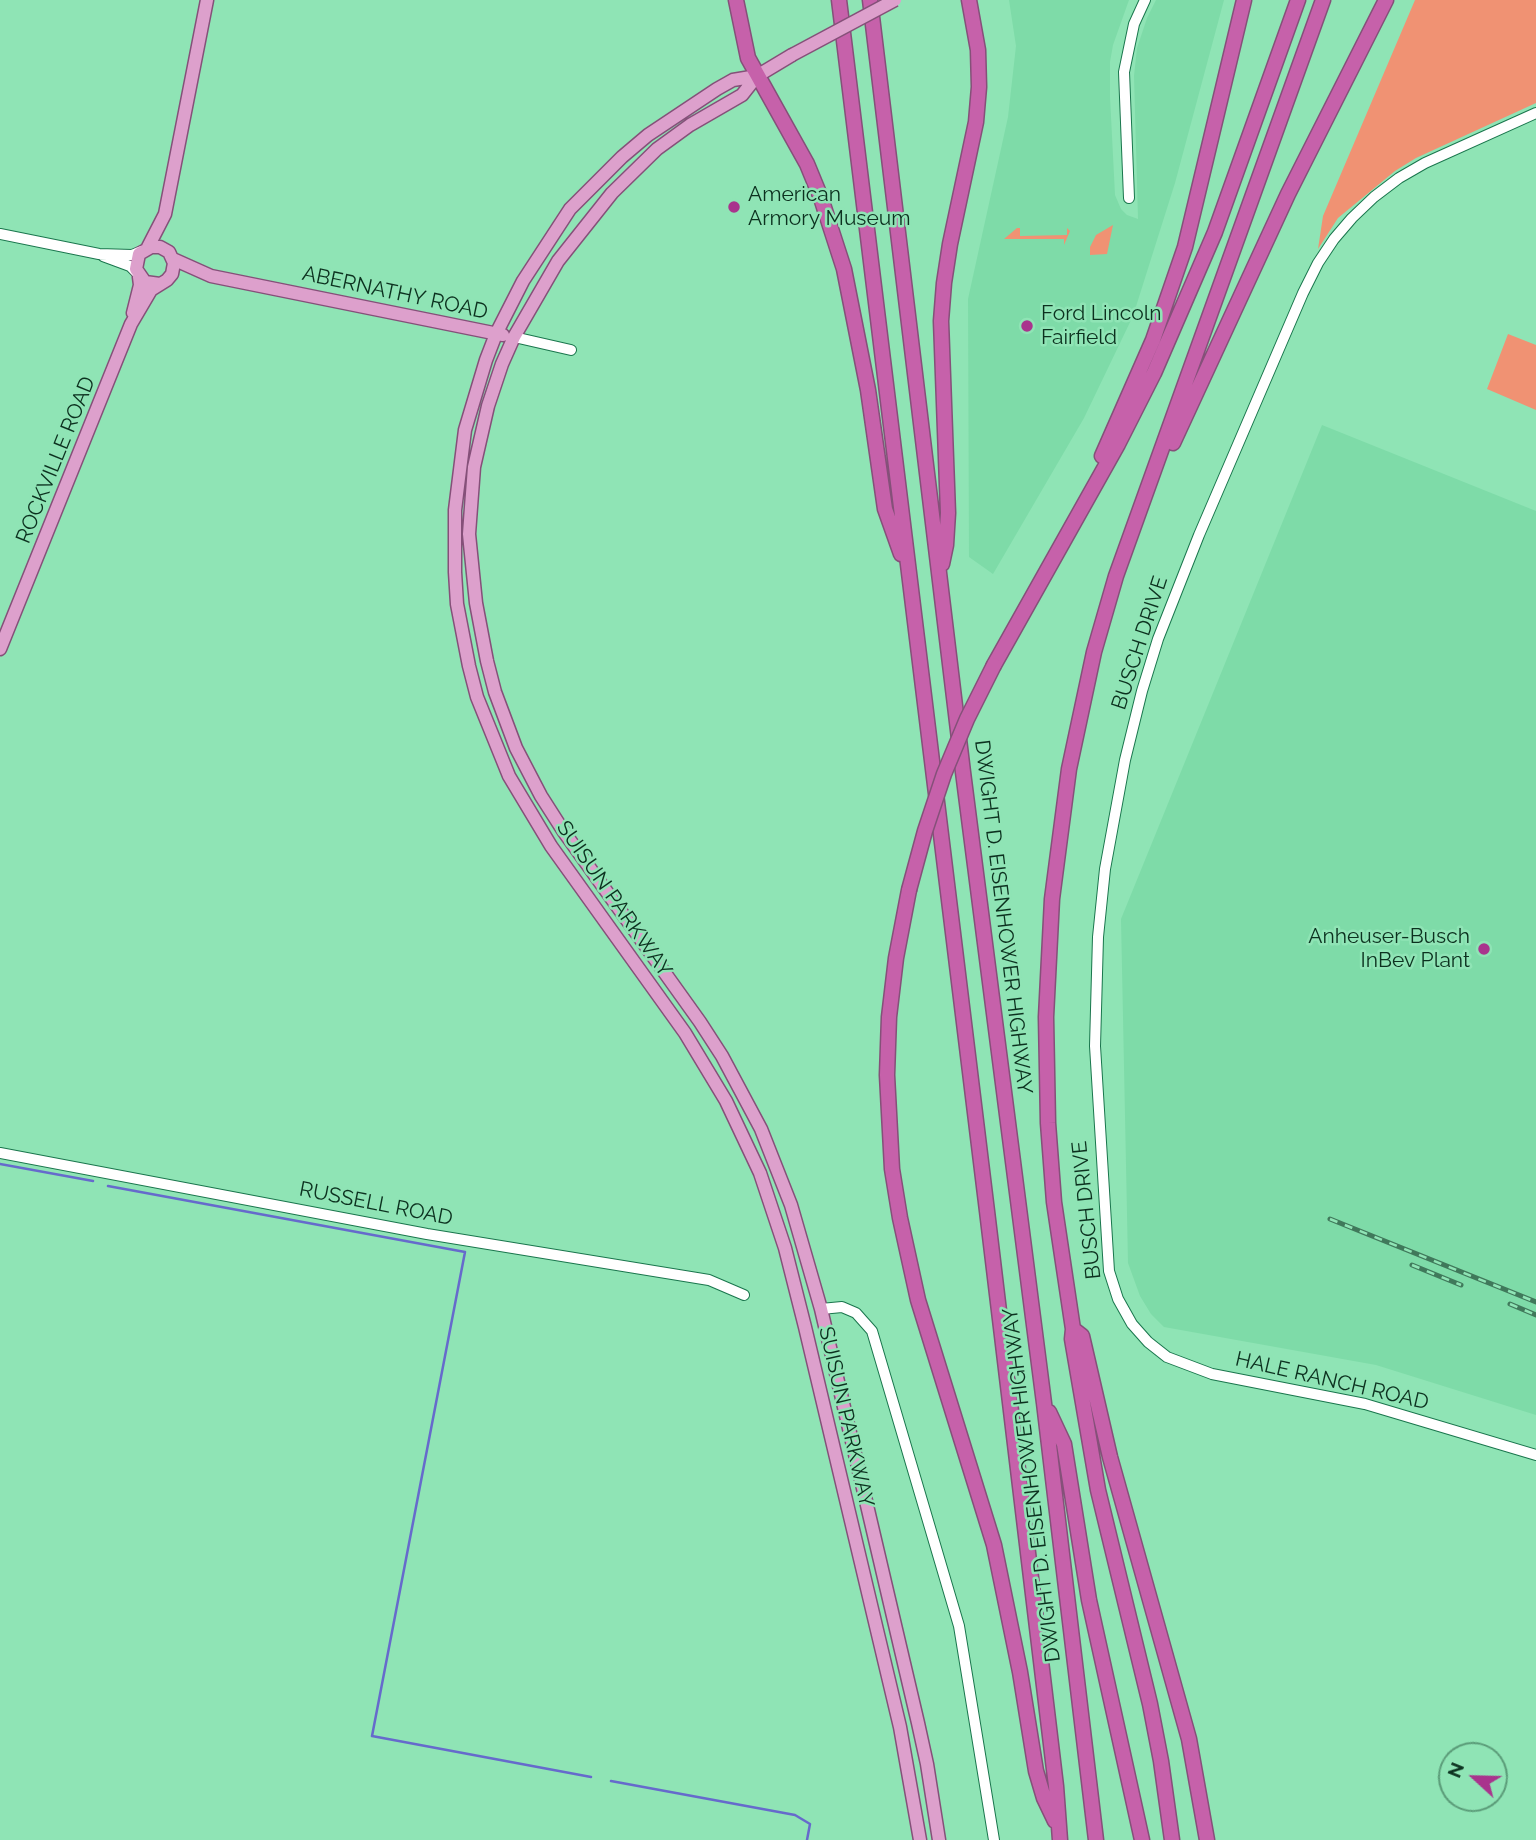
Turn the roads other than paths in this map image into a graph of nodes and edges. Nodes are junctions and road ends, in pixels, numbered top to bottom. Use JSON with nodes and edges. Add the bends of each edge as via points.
{"nodes":[{"id":1,"x":207,"y":0,"type":"edge"},
{"id":2,"x":736,"y":0,"type":"edge"},
{"id":3,"x":839,"y":0,"type":"edge"},
{"id":4,"x":870,"y":0,"type":"edge"},
{"id":5,"x":895,"y":0,"type":"edge"},
{"id":6,"x":969,"y":0,"type":"edge"},
{"id":7,"x":1145,"y":0,"type":"edge"},
{"id":8,"x":1244,"y":0,"type":"edge"},
{"id":9,"x":1298,"y":0,"type":"edge"},
{"id":10,"x":1323,"y":0,"type":"edge"},
{"id":11,"x":1386,"y":0,"type":"edge"},
{"id":12,"x":757,"y":76,"type":"junction"},
{"id":13,"x":1536,"y":113,"type":"edge"},
{"id":14,"x":1129,"y":198,"type":"dead end"},
{"id":15,"x":165,"y":214,"type":"junction"},
{"id":16,"x":0,"y":234,"type":"edge"},
{"id":17,"x":145,"y":249,"type":"junction"},
{"id":18,"x":99,"y":254,"type":"junction"},
{"id":19,"x":171,"y":256,"type":"junction"},
{"id":20,"x":138,"y":275,"type":"junction"},
{"id":21,"x":211,"y":276,"type":"junction"},
{"id":22,"x":165,"y":281,"type":"junction"},
{"id":23,"x":131,"y":324,"type":"junction"},
{"id":24,"x":496,"y":334,"type":"junction"},
{"id":25,"x":514,"y":337,"type":"junction"},
{"id":26,"x":571,"y":349,"type":"dead end"},
{"id":27,"x":1056,"y":555,"type":"junction"},
{"id":28,"x":939,"y":575,"type":"junction"},
{"id":29,"x":1115,"y":576,"type":"junction"},
{"id":30,"x":909,"y":577,"type":"junction"},
{"id":31,"x":0,"y":649,"type":"edge"},
{"id":32,"x":0,"y":1153,"type":"edge"},
{"id":33,"x":744,"y":1295,"type":"dead end"},
{"id":34,"x":821,"y":1309,"type":"junction"},
{"id":35,"x":1132,"y":1324,"type":"joint"},
{"id":36,"x":1073,"y":1329,"type":"junction"},
{"id":37,"x":1044,"y":1403,"type":"junction"},
{"id":38,"x":1536,"y":1455,"type":"edge"},
{"id":39,"x":1059,"y":1834,"type":"edge"},
{"id":40,"x":920,"y":1840,"type":"edge"},
{"id":41,"x":939,"y":1840,"type":"edge"},
{"id":42,"x":994,"y":1840,"type":"edge"},
{"id":43,"x":1096,"y":1840,"type":"edge"},
{"id":44,"x":1142,"y":1840,"type":"edge"},
{"id":45,"x":1172,"y":1840,"type":"edge"},
{"id":46,"x":1207,"y":1840,"type":"edge"}],
"edges":[{"from":1,"to":15,"type":"main road"},
{"from":2,"to":12,"type":"highway","via":[[747,58]]},
{"from":3,"to":30,"type":"highway","name":"DWIGHT D. EISENHOWER HIGHWAY"},
{"from":4,"to":28,"type":"highway","name":"DWIGHT D. EISENHOWER HIGHWAY"},
{"from":5,"to":12,"type":"main road","name":"SUISUN PARKWAY","bridge":true},
{"from":6,"to":28,"type":"highway","via":[[979,87],[944,283],[941,321],[948,513]]},
{"from":7,"to":14,"type":"street","via":[[1134,24],[1124,72]]},
{"from":8,"to":27,"type":"highway","via":[[1185,247],[1138,377]]},
{"from":9,"to":27,"type":"highway","via":[[1182,312],[1118,444]]},
{"from":10,"to":29,"type":"highway"},
{"from":11,"to":29,"type":"highway","via":[[1231,314]]},
{"from":12,"to":24,"type":"main road","name":"SUISUN PARKWAY","via":[[733,80],[648,135],[570,209],[523,281]]},
{"from":12,"to":25,"type":"main road","name":"SUISUN PARKWAY","via":[[742,95],[657,149],[612,192],[558,261]]},
{"from":12,"to":30,"type":"highway","via":[[807,164],[837,245],[864,366],[885,509]]},
{"from":13,"to":35,"type":"street","name":"BUSCH DRIVE","via":[[1399,178],[1334,239],[1303,293],[1158,639],[1115,805],[1096,990],[1097,1106],[1107,1259],[1118,1299]]},
{"from":15,"to":17,"type":"main road"},
{"from":15,"to":19,"type":"main road","via":[[165,242]]},
{"from":16,"to":18,"type":"street"},
{"from":17,"to":18,"type":"street","via":[[132,255]]},
{"from":17,"to":19,"type":"main road","via":[[160,247]]},
{"from":17,"to":20,"type":"main road","via":[[136,261]]},
{"from":18,"to":20,"type":"street","via":[[130,266]]},
{"from":19,"to":21,"type":"main road","name":"ABERNATHY ROAD"},
{"from":19,"to":22,"type":"main road","via":[[174,267]]},
{"from":20,"to":22,"type":"main road","via":[[149,284]]},
{"from":20,"to":23,"type":"main road","name":"ROCKVILLE ROAD"},
{"from":21,"to":22,"type":"main road","name":"ABERNATHY ROAD","via":[[178,275]]},
{"from":21,"to":24,"type":"main road","name":"ABERNATHY ROAD"},
{"from":22,"to":23,"type":"main road","name":"ROCKVILLE ROAD","via":[[152,290]]},
{"from":23,"to":31,"type":"main road","name":"ROCKVILLE ROAD"},
{"from":24,"to":25,"type":"main road","name":"ABERNATHY ROAD"},
{"from":24,"to":40,"type":"main road","name":"SUISUN PARKWAY","via":[[465,430],[455,510],[457,604],[477,697],[525,806],[692,1043],[760,1173],[796,1288],[900,1727]]},
{"from":25,"to":26,"type":"street","name":"ABERNATHY ROAD"},
{"from":25,"to":34,"type":"main road","name":"SUISUN PARKWAY","via":[[480,435],[470,523],[476,603],[495,692],[541,796],[700,1022],[743,1092],[791,1205]]},
{"from":27,"to":39,"type":"highway","bridge":true,"via":[[967,719],[925,831],[896,958],[887,1075],[892,1169],[918,1300],[994,1545],[1036,1771]]},
{"from":28,"to":37,"type":"highway","name":"DWIGHT D. EISENHOWER HIGHWAY"},
{"from":29,"to":36,"type":"highway","via":[[1069,769],[1048,955],[1049,1136]]},
{"from":30,"to":39,"type":"highway","name":"DWIGHT D. EISENHOWER HIGHWAY"},
{"from":32,"to":33,"type":"street","name":"RUSSELL ROAD","via":[[427,1234],[709,1280]]},
{"from":34,"to":41,"type":"main road","name":"SUISUN PARKWAY","via":[[925,1754]]},
{"from":34,"to":42,"type":"street","via":[[842,1307],[856,1313],[872,1331],[959,1626]]},
{"from":35,"to":38,"type":"street","name":"HALE RANCH ROAD","via":[[1167,1356],[1212,1374],[1365,1404]]},
{"from":36,"to":45,"type":"highway","via":[[1098,1490],[1150,1704]]},
{"from":36,"to":46,"type":"highway","via":[[1082,1336],[1110,1457],[1189,1739]]},
{"from":37,"to":43,"type":"highway","name":"DWIGHT D. EISENHOWER HIGHWAY"},
{"from":37,"to":44,"type":"highway","via":[[1064,1444],[1089,1600]]}]}
